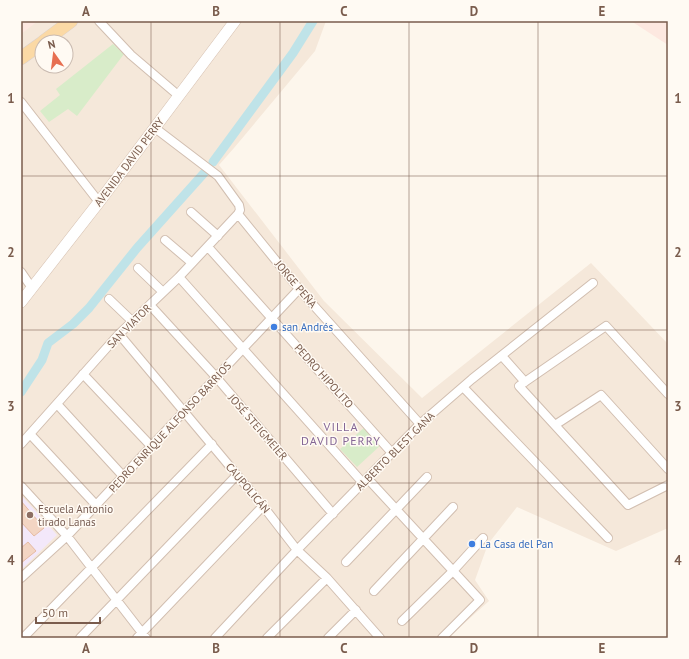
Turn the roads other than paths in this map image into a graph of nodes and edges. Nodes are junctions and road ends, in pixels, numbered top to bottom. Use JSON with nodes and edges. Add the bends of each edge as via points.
{"nodes":[{"id":1,"x":71,"y":21,"type":"edge"},
{"id":2,"x":99,"y":21,"type":"edge"},
{"id":3,"x":235,"y":21,"type":"edge"},
{"id":4,"x":53,"y":34,"type":"edge"},
{"id":5,"x":34,"y":48,"type":"edge"},
{"id":6,"x":21,"y":58,"type":"edge"},
{"id":7,"x":179,"y":96,"type":"junction"},
{"id":8,"x":21,"y":102,"type":"edge"},
{"id":9,"x":155,"y":128,"type":"junction"},
{"id":10,"x":99,"y":202,"type":"junction"},
{"id":11,"x":191,"y":212,"type":"dead end"},
{"id":12,"x":239,"y":212,"type":"junction"},
{"id":13,"x":218,"y":236,"type":"junction"},
{"id":14,"x":164,"y":240,"type":"dead end"},
{"id":15,"x":208,"y":247,"type":"junction"},
{"id":16,"x":192,"y":263,"type":"junction"},
{"id":17,"x":138,"y":268,"type":"dead end"},
{"id":18,"x":21,"y":272,"type":"edge"},
{"id":19,"x":179,"y":277,"type":"junction"},
{"id":20,"x":593,"y":283,"type":"dead end"},
{"id":21,"x":32,"y":288,"type":"junction"},
{"id":22,"x":299,"y":289,"type":"junction"},
{"id":23,"x":164,"y":292,"type":"junction"},
{"id":24,"x":109,"y":299,"type":"dead end"},
{"id":25,"x":21,"y":302,"type":"edge"},
{"id":26,"x":150,"y":305,"type":"junction"},
{"id":27,"x":272,"y":318,"type":"junction"},
{"id":28,"x":132,"y":321,"type":"junction"},
{"id":29,"x":119,"y":334,"type":"junction"},
{"id":30,"x":244,"y":348,"type":"junction"},
{"id":31,"x":502,"y":356,"type":"junction"},
{"id":32,"x":83,"y":374,"type":"junction"},
{"id":33,"x":216,"y":378,"type":"junction"},
{"id":34,"x":525,"y":382,"type":"junction"},
{"id":35,"x":463,"y":387,"type":"junction"},
{"id":36,"x":668,"y":394,"type":"edge"},
{"id":37,"x":57,"y":404,"type":"junction"},
{"id":38,"x":184,"y":411,"type":"junction"},
{"id":39,"x":420,"y":424,"type":"junction"},
{"id":40,"x":555,"y":425,"type":"junction"},
{"id":41,"x":30,"y":434,"type":"junction"},
{"id":42,"x":21,"y":444,"type":"edge"},
{"id":43,"x":212,"y":444,"type":"junction"},
{"id":44,"x":151,"y":446,"type":"junction"},
{"id":45,"x":392,"y":452,"type":"junction"},
{"id":46,"x":668,"y":470,"type":"edge"},
{"id":47,"x":237,"y":475,"type":"junction"},
{"id":48,"x":124,"y":476,"type":"junction"},
{"id":49,"x":427,"y":477,"type":"dead end"},
{"id":50,"x":366,"y":481,"type":"junction"},
{"id":51,"x":668,"y":485,"type":"edge"},
{"id":52,"x":21,"y":486,"type":"edge"},
{"id":53,"x":96,"y":505,"type":"junction"},
{"id":54,"x":263,"y":506,"type":"junction"},
{"id":55,"x":453,"y":507,"type":"dead end"},
{"id":56,"x":396,"y":509,"type":"junction"},
{"id":57,"x":333,"y":514,"type":"junction"},
{"id":58,"x":67,"y":536,"type":"junction"},
{"id":59,"x":423,"y":538,"type":"junction"},
{"id":60,"x":483,"y":538,"type":"dead end"},
{"id":61,"x":608,"y":538,"type":"dead end"},
{"id":62,"x":297,"y":550,"type":"junction"},
{"id":63,"x":346,"y":562,"type":"dead end"},
{"id":64,"x":91,"y":568,"type":"junction"},
{"id":65,"x":453,"y":571,"type":"junction"},
{"id":66,"x":21,"y":578,"type":"edge"},
{"id":67,"x":327,"y":578,"type":"junction"},
{"id":68,"x":374,"y":591,"type":"dead end"},
{"id":69,"x":116,"y":600,"type":"junction"},
{"id":70,"x":356,"y":610,"type":"junction"},
{"id":71,"x":402,"y":621,"type":"dead end"},
{"id":72,"x":142,"y":636,"type":"edge"},
{"id":73,"x":23,"y":638,"type":"edge"},
{"id":74,"x":80,"y":638,"type":"edge"},
{"id":75,"x":215,"y":638,"type":"edge"},
{"id":76,"x":266,"y":638,"type":"edge"},
{"id":77,"x":328,"y":638,"type":"edge"},
{"id":78,"x":380,"y":638,"type":"edge"},
{"id":79,"x":442,"y":638,"type":"edge"}],
"edges":[{"from":1,"to":4,"type":"main road"},
{"from":2,"to":7,"type":"street","via":[[131,55]]},
{"from":3,"to":7,"type":"main road","name":"AVENIDA DAVID PERRY"},
{"from":5,"to":6,"type":"main road"},
{"from":7,"to":9,"type":"main road","name":"AVENIDA DAVID PERRY"},
{"from":8,"to":10,"type":"street"},
{"from":9,"to":10,"type":"main road","name":"AVENIDA DAVID PERRY"},
{"from":9,"to":12,"type":"street","name":"JORGE PEÑA","via":[[218,176],[238,205]]},
{"from":10,"to":21,"type":"main road","name":"AVENIDA DAVID PERRY"},
{"from":11,"to":13,"type":"street"},
{"from":12,"to":13,"type":"street","name":"SAN VIATOR"},
{"from":12,"to":22,"type":"street","name":"JORGE PEÑA"},
{"from":13,"to":15,"type":"street","name":"SAN VIATOR"},
{"from":14,"to":16,"type":"street"},
{"from":15,"to":16,"type":"street","name":"SAN VIATOR"},
{"from":15,"to":27,"type":"street","name":"PEDRO HIPOLITO"},
{"from":16,"to":19,"type":"street","name":"SAN VIATOR"},
{"from":17,"to":23,"type":"street"},
{"from":18,"to":21,"type":"street"},
{"from":19,"to":23,"type":"street","name":"SAN VIATOR"},
{"from":19,"to":30,"type":"street"},
{"from":20,"to":31,"type":"street","name":"ALBERTO BLEST GANA"},
{"from":21,"to":25,"type":"main road","name":"AVENIDA DAVID PERRY"},
{"from":22,"to":27,"type":"street","name":"PEDRO ENRIQUE ALFONSO BARRIOS"},
{"from":22,"to":39,"type":"street","name":"JORGE PEÑA"},
{"from":23,"to":26,"type":"street","name":"SAN VIATOR"},
{"from":24,"to":28,"type":"street"},
{"from":26,"to":28,"type":"street","name":"SAN VIATOR"},
{"from":26,"to":33,"type":"street","name":"JOSÉ STEIGMEIER"},
{"from":27,"to":30,"type":"street","name":"PEDRO ENRIQUE ALFONSO BARRIOS"},
{"from":27,"to":45,"type":"street","name":"PEDRO HIPOLITO"},
{"from":28,"to":29,"type":"street","name":"SAN VIATOR"},
{"from":29,"to":32,"type":"street","name":"SAN VIATOR"},
{"from":29,"to":38,"type":"street","name":"CAUPOLICÁN"},
{"from":30,"to":33,"type":"street","name":"PEDRO ENRIQUE ALFONSO BARRIOS"},
{"from":30,"to":50,"type":"street"},
{"from":31,"to":34,"type":"street"},
{"from":31,"to":35,"type":"street","name":"ALBERTO BLEST GANA"},
{"from":32,"to":37,"type":"street","name":"SAN VIATOR"},
{"from":32,"to":44,"type":"street"},
{"from":33,"to":38,"type":"street","name":"PEDRO ENRIQUE ALFONSO BARRIOS"},
{"from":33,"to":57,"type":"street","name":"JOSÉ STEIGMEIER"},
{"from":34,"to":36,"type":"street","via":[[606,326]]},
{"from":34,"to":40,"type":"street","via":[[519,386]]},
{"from":35,"to":39,"type":"street","name":"ALBERTO BLEST GANA"},
{"from":35,"to":61,"type":"street"},
{"from":37,"to":41,"type":"street","name":"SAN VIATOR"},
{"from":37,"to":48,"type":"street"},
{"from":38,"to":43,"type":"street","name":"CAUPOLICÁN"},
{"from":38,"to":44,"type":"street","name":"PEDRO ENRIQUE ALFONSO BARRIOS"},
{"from":39,"to":45,"type":"street","name":"ALBERTO BLEST GANA"},
{"from":40,"to":46,"type":"street","via":[[601,395]]},
{"from":40,"to":51,"type":"street","via":[[628,505]]},
{"from":41,"to":42,"type":"street","name":"SAN VIATOR"},
{"from":41,"to":53,"type":"street"},
{"from":43,"to":47,"type":"street","name":"CAUPOLICÁN"},
{"from":43,"to":64,"type":"street"},
{"from":44,"to":48,"type":"street","name":"PEDRO ENRIQUE ALFONSO BARRIOS"},
{"from":45,"to":50,"type":"street","name":"ALBERTO BLEST GANA"},
{"from":47,"to":54,"type":"street","name":"CAUPOLICÁN"},
{"from":47,"to":69,"type":"street"},
{"from":48,"to":53,"type":"street","name":"PEDRO ENRIQUE ALFONSO BARRIOS"},
{"from":49,"to":56,"type":"street"},
{"from":50,"to":56,"type":"street"},
{"from":50,"to":57,"type":"street","name":"ALBERTO BLEST GANA"},
{"from":52,"to":58,"type":"street"},
{"from":53,"to":58,"type":"street","name":"PEDRO ENRIQUE ALFONSO BARRIOS"},
{"from":54,"to":62,"type":"street","name":"CAUPOLICÁN"},
{"from":54,"to":72,"type":"street"},
{"from":55,"to":59,"type":"street"},
{"from":56,"to":59,"type":"street"},
{"from":56,"to":63,"type":"street"},
{"from":57,"to":62,"type":"street","name":"ALBERTO BLEST GANA"},
{"from":58,"to":64,"type":"street"},
{"from":58,"to":66,"type":"street","name":"PEDRO ENRIQUE ALFONSO BARRIOS"},
{"from":59,"to":65,"type":"street"},
{"from":59,"to":68,"type":"street"},
{"from":60,"to":65,"type":"street"},
{"from":62,"to":67,"type":"street","name":"CAUPOLICÁN"},
{"from":62,"to":75,"type":"street","name":"ALBERTO BLEST GANA"},
{"from":64,"to":69,"type":"street"},
{"from":64,"to":73,"type":"street"},
{"from":65,"to":71,"type":"street"},
{"from":65,"to":79,"type":"street","via":[[480,600]]},
{"from":67,"to":70,"type":"street","name":"CAUPOLICÁN"},
{"from":67,"to":76,"type":"street"},
{"from":69,"to":72,"type":"street"},
{"from":69,"to":74,"type":"street"},
{"from":70,"to":77,"type":"street"},
{"from":70,"to":78,"type":"street","name":"CAUPOLICÁN"}]}
